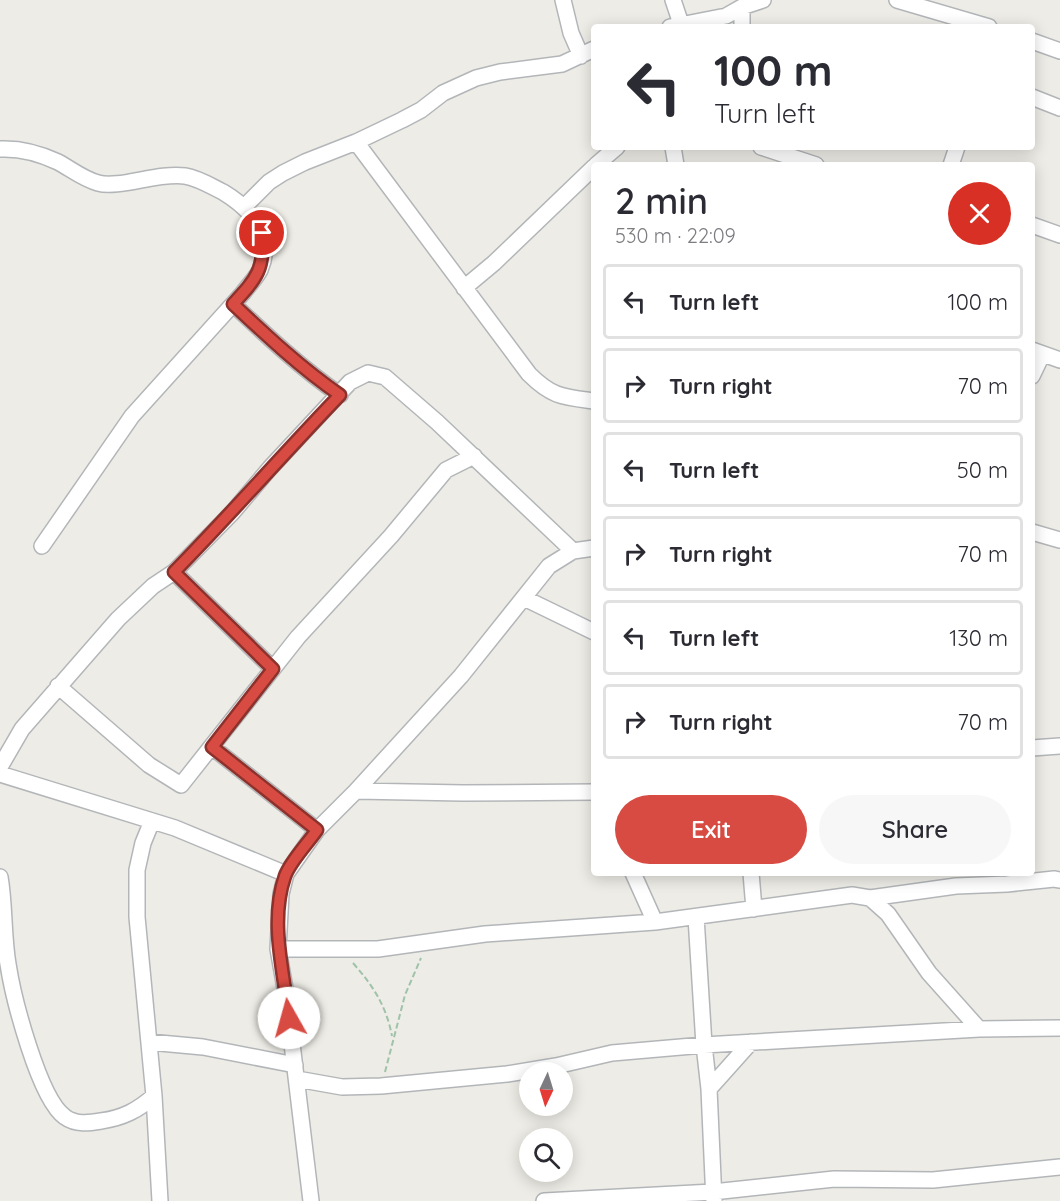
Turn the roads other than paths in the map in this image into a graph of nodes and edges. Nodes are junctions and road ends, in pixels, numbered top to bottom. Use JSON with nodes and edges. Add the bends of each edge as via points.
{"nodes":[{"id":1,"x":563,"y":0,"type":"edge"},
{"id":2,"x":673,"y":0,"type":"edge"},
{"id":3,"x":763,"y":0,"type":"edge"},
{"id":4,"x":897,"y":0,"type":"edge"},
{"id":5,"x":746,"y":4,"type":"edge"},
{"id":6,"x":675,"y":24,"type":"edge"},
{"id":7,"x":685,"y":24,"type":"edge"},
{"id":8,"x":743,"y":24,"type":"edge"},
{"id":9,"x":979,"y":24,"type":"edge"},
{"id":10,"x":1035,"y":43,"type":"edge"},
{"id":11,"x":1060,"y":51,"type":"edge"},
{"id":12,"x":587,"y":52,"type":"edge"},
{"id":13,"x":1035,"y":98,"type":"edge"},
{"id":14,"x":1060,"y":108,"type":"edge"},
{"id":15,"x":356,"y":142,"type":"junction"},
{"id":16,"x":0,"y":149,"type":"edge"},
{"id":17,"x":614,"y":150,"type":"edge"},
{"id":18,"x":770,"y":150,"type":"edge"},
{"id":19,"x":600,"y":162,"type":"edge"},
{"id":20,"x":807,"y":162,"type":"edge"},
{"id":21,"x":591,"y":170,"type":"edge"},
{"id":22,"x":244,"y":207,"type":"junction"},
{"id":23,"x":1035,"y":226,"type":"edge"},
{"id":24,"x":1060,"y":235,"type":"edge"},
{"id":25,"x":464,"y":288,"type":"junction"},
{"id":26,"x":233,"y":304,"type":"junction"},
{"id":27,"x":1037,"y":353,"type":"edge"},
{"id":28,"x":1060,"y":360,"type":"edge"},
{"id":29,"x":340,"y":395,"type":"junction"},
{"id":30,"x":591,"y":401,"type":"edge"},
{"id":31,"x":474,"y":456,"type":"junction"},
{"id":32,"x":1035,"y":533,"type":"edge"},
{"id":33,"x":1060,"y":540,"type":"edge"},
{"id":34,"x":42,"y":546,"type":"dead end"},
{"id":35,"x":591,"y":548,"type":"edge"},
{"id":36,"x":573,"y":551,"type":"junction"},
{"id":37,"x":174,"y":572,"type":"junction"},
{"id":38,"x":524,"y":598,"type":"junction"},
{"id":39,"x":591,"y":631,"type":"edge"},
{"id":40,"x":273,"y":669,"type":"junction"},
{"id":41,"x":58,"y":686,"type":"junction"},
{"id":42,"x":1060,"y":746,"type":"edge"},
{"id":43,"x":212,"y":747,"type":"junction"},
{"id":44,"x":1035,"y":748,"type":"edge"},
{"id":45,"x":0,"y":767,"type":"edge"},
{"id":46,"x":0,"y":774,"type":"edge"},
{"id":47,"x":356,"y":791,"type":"junction"},
{"id":48,"x":591,"y":792,"type":"edge"},
{"id":49,"x":152,"y":821,"type":"junction"},
{"id":50,"x":317,"y":830,"type":"junction"},
{"id":51,"x":286,"y":874,"type":"junction"},
{"id":52,"x":634,"y":876,"type":"edge"},
{"id":53,"x":750,"y":876,"type":"edge"},
{"id":54,"x":0,"y":877,"type":"edge"},
{"id":55,"x":1060,"y":880,"type":"edge"},
{"id":56,"x":939,"y":881,"type":"edge"},
{"id":57,"x":870,"y":898,"type":"junction"},
{"id":58,"x":754,"y":909,"type":"junction"},
{"id":59,"x":696,"y":917,"type":"junction"},
{"id":60,"x":655,"y":922,"type":"junction"},
{"id":61,"x":278,"y":949,"type":"junction"},
{"id":62,"x":979,"y":1029,"type":"junction"},
{"id":63,"x":1060,"y":1029,"type":"edge"},
{"id":64,"x":149,"y":1041,"type":"junction"},
{"id":65,"x":751,"y":1042,"type":"junction"},
{"id":66,"x":704,"y":1045,"type":"junction"},
{"id":67,"x":296,"y":1072,"type":"junction"},
{"id":68,"x":709,"y":1089,"type":"junction"},
{"id":69,"x":154,"y":1096,"type":"junction"},
{"id":70,"x":1060,"y":1167,"type":"edge"},
{"id":71,"x":713,"y":1196,"type":"edge"},
{"id":72,"x":160,"y":1201,"type":"edge"},
{"id":73,"x":311,"y":1201,"type":"edge"},
{"id":74,"x":544,"y":1201,"type":"edge"}],
"edges":[{"from":1,"to":12,"type":"street","via":[[571,33]]},
{"from":2,"to":6,"type":"street"},
{"from":3,"to":5,"type":"street"},
{"from":4,"to":9,"type":"street"},
{"from":5,"to":7,"type":"street","via":[[726,16]]},
{"from":5,"to":8,"type":"street"},
{"from":10,"to":11,"type":"street"},
{"from":12,"to":15,"type":"street","via":[[562,64],[476,78]]},
{"from":13,"to":14,"type":"street"},
{"from":15,"to":22,"type":"street","via":[[283,172]]},
{"from":15,"to":25,"type":"street"},
{"from":16,"to":22,"type":"street","via":[[29,151],[100,184],[186,176],[207,183]]},
{"from":17,"to":19,"type":"street"},
{"from":18,"to":20,"type":"street"},
{"from":21,"to":25,"type":"street"},
{"from":22,"to":26,"type":"street","via":[[256,219],[262,233],[264,254],[259,271]]},
{"from":23,"to":24,"type":"street"},
{"from":25,"to":30,"type":"street","via":[[540,384],[557,395]]},
{"from":26,"to":29,"type":"street"},
{"from":26,"to":34,"type":"street","via":[[132,416]]},
{"from":27,"to":28,"type":"street"},
{"from":29,"to":31,"type":"street","via":[[350,382],[368,374],[385,376]]},
{"from":29,"to":37,"type":"street"},
{"from":31,"to":36,"type":"street"},
{"from":31,"to":40,"type":"street","via":[[446,470]]},
{"from":32,"to":33,"type":"street"},
{"from":35,"to":36,"type":"street"},
{"from":36,"to":38,"type":"street","via":[[549,566]]},
{"from":37,"to":40,"type":"street"},
{"from":37,"to":41,"type":"street","via":[[118,619]]},
{"from":38,"to":39,"type":"street"},
{"from":38,"to":47,"type":"street","via":[[461,676]]},
{"from":40,"to":43,"type":"street"},
{"from":41,"to":43,"type":"street","via":[[148,765],[181,785]]},
{"from":41,"to":45,"type":"street","via":[[22,729]]},
{"from":42,"to":44,"type":"street"},
{"from":43,"to":50,"type":"street"},
{"from":46,"to":49,"type":"street"},
{"from":47,"to":48,"type":"street"},
{"from":47,"to":50,"type":"street"},
{"from":49,"to":51,"type":"street"},
{"from":49,"to":64,"type":"street","via":[[137,870]]},
{"from":50,"to":51,"type":"street"},
{"from":51,"to":61,"type":"street"},
{"from":52,"to":60,"type":"street"},
{"from":53,"to":58,"type":"street"},
{"from":54,"to":69,"type":"street","via":[[8,964],[46,1093],[64,1116],[87,1123],[128,1114]]},
{"from":55,"to":56,"type":"street"},
{"from":56,"to":57,"type":"street"},
{"from":57,"to":58,"type":"street","via":[[852,895]]},
{"from":57,"to":62,"type":"street","via":[[888,914],[929,973]]},
{"from":58,"to":59,"type":"street"},
{"from":59,"to":60,"type":"street"},
{"from":59,"to":66,"type":"street"},
{"from":60,"to":61,"type":"street","via":[[485,934],[378,949]]},
{"from":61,"to":67,"type":"street"},
{"from":62,"to":63,"type":"street"},
{"from":62,"to":65,"type":"street"},
{"from":64,"to":67,"type":"street","via":[[203,1047]]},
{"from":64,"to":69,"type":"street"},
{"from":65,"to":66,"type":"street"},
{"from":65,"to":68,"type":"street"},
{"from":66,"to":67,"type":"street","via":[[612,1053],[507,1074],[381,1086],[342,1087]]},
{"from":66,"to":68,"type":"street"},
{"from":67,"to":73,"type":"street"},
{"from":68,"to":71,"type":"street"},
{"from":69,"to":72,"type":"street"},
{"from":70,"to":71,"type":"street","via":[[944,1179],[834,1179]]},
{"from":71,"to":74,"type":"street"}]}
